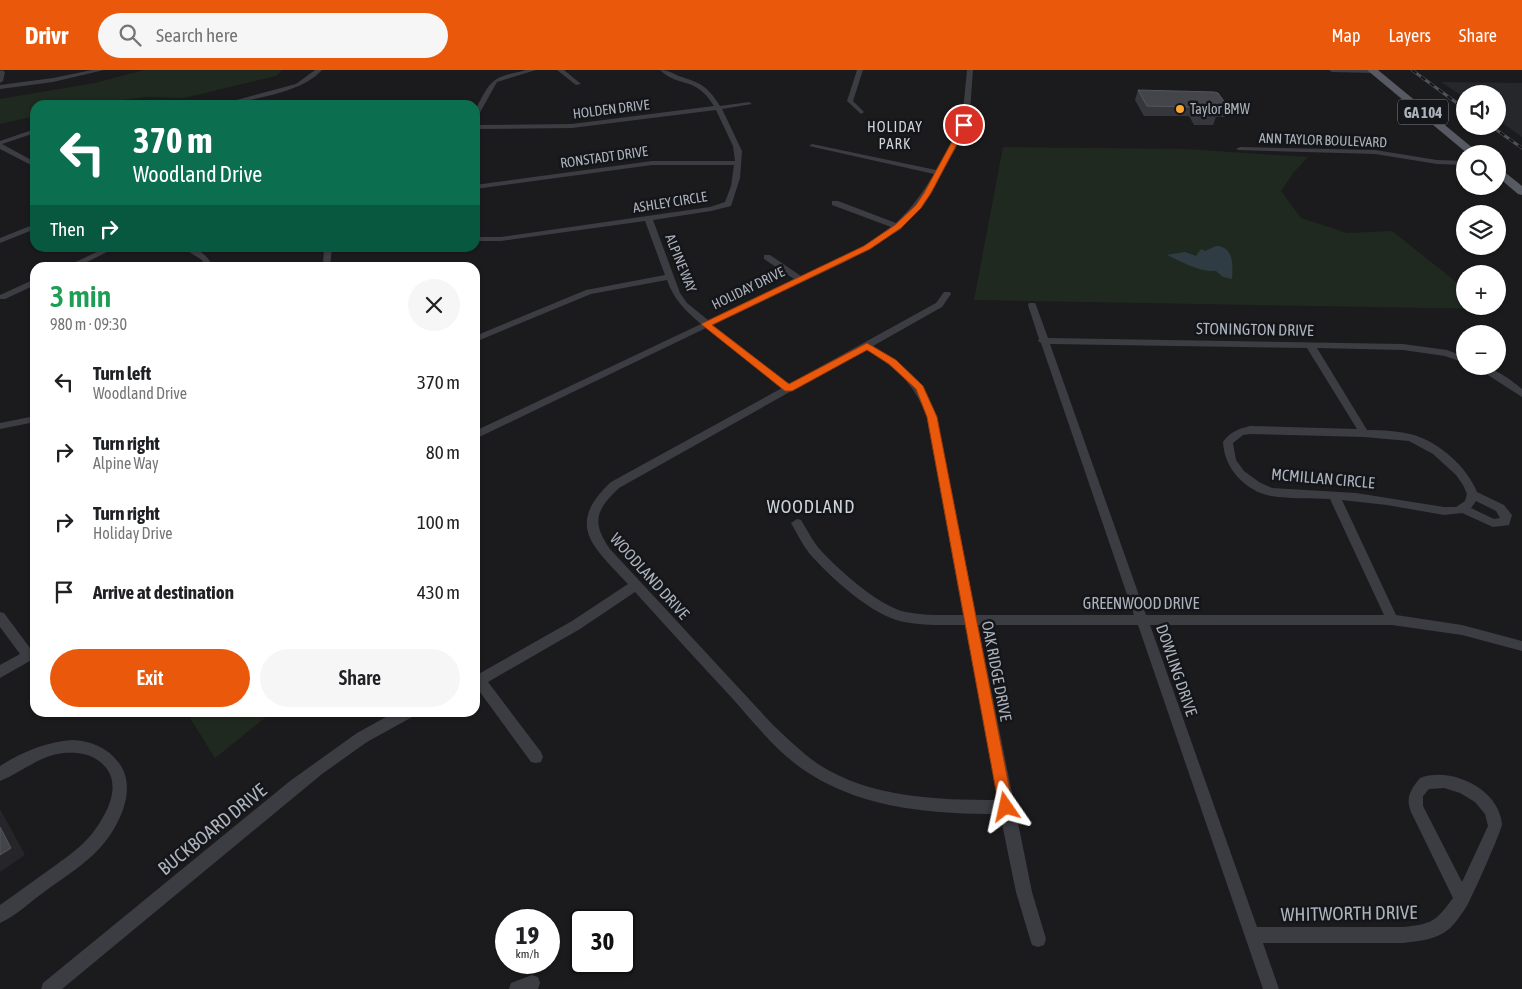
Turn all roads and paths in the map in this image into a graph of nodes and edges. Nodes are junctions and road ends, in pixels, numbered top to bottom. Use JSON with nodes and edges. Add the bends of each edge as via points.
{"nodes":[{"id":1,"x":101,"y":70,"type":"edge"},
{"id":2,"x":319,"y":70,"type":"edge"},
{"id":3,"x":533,"y":70,"type":"edge"},
{"id":4,"x":560,"y":70,"type":"edge"},
{"id":5,"x":663,"y":70,"type":"edge"},
{"id":6,"x":860,"y":70,"type":"edge"},
{"id":7,"x":970,"y":70,"type":"edge"},
{"id":8,"x":1332,"y":70,"type":"edge"},
{"id":9,"x":1372,"y":70,"type":"edge"},
{"id":10,"x":2,"y":72,"type":"dead end"},
{"id":11,"x":0,"y":80,"type":"edge"},
{"id":12,"x":578,"y":84,"type":"dead end"},
{"id":13,"x":0,"y":87,"type":"edge"},
{"id":14,"x":240,"y":100,"type":"edge"},
{"id":15,"x":749,"y":104,"type":"dead end"},
{"id":16,"x":480,"y":106,"type":"edge"},
{"id":17,"x":718,"y":109,"type":"junction"},
{"id":18,"x":861,"y":112,"type":"dead end"},
{"id":19,"x":480,"y":127,"type":"edge"},
{"id":20,"x":30,"y":133,"type":"edge"},
{"id":21,"x":0,"y":144,"type":"edge"},
{"id":22,"x":1464,"y":145,"type":"edge"},
{"id":23,"x":812,"y":146,"type":"dead end"},
{"id":24,"x":1240,"y":150,"type":"dead end"},
{"id":25,"x":30,"y":162,"type":"edge"},
{"id":26,"x":1456,"y":163,"type":"edge"},
{"id":27,"x":737,"y":164,"type":"junction"},
{"id":28,"x":938,"y":173,"type":"junction"},
{"id":29,"x":1506,"y":179,"type":"edge"},
{"id":30,"x":480,"y":186,"type":"edge"},
{"id":31,"x":1522,"y":192,"type":"edge"},
{"id":32,"x":835,"y":203,"type":"dead end"},
{"id":33,"x":648,"y":218,"type":"junction"},
{"id":34,"x":898,"y":227,"type":"junction"},
{"id":35,"x":30,"y":228,"type":"edge"},
{"id":36,"x":480,"y":239,"type":"edge"},
{"id":37,"x":0,"y":241,"type":"edge"},
{"id":38,"x":102,"y":252,"type":"edge"},
{"id":39,"x":194,"y":252,"type":"edge"},
{"id":40,"x":767,"y":257,"type":"dead end"},
{"id":41,"x":80,"y":262,"type":"edge"},
{"id":42,"x":207,"y":262,"type":"edge"},
{"id":43,"x":670,"y":278,"type":"junction"},
{"id":44,"x":799,"y":280,"type":"junction"},
{"id":45,"x":30,"y":284,"type":"edge"},
{"id":46,"x":947,"y":294,"type":"dead end"},
{"id":47,"x":2,"y":297,"type":"dead end"},
{"id":48,"x":1032,"y":305,"type":"dead end"},
{"id":49,"x":706,"y":324,"type":"junction"},
{"id":50,"x":480,"y":337,"type":"edge"},
{"id":51,"x":1043,"y":341,"type":"junction"},
{"id":52,"x":1310,"y":345,"type":"junction"},
{"id":53,"x":867,"y":346,"type":"junction"},
{"id":54,"x":1456,"y":356,"type":"edge"},
{"id":55,"x":1495,"y":375,"type":"edge"},
{"id":56,"x":789,"y":389,"type":"junction"},
{"id":57,"x":1522,"y":394,"type":"edge"},
{"id":58,"x":30,"y":421,"type":"edge"},
{"id":59,"x":0,"y":426,"type":"edge"},
{"id":60,"x":480,"y":433,"type":"edge"},
{"id":61,"x":1364,"y":433,"type":"junction"},
{"id":62,"x":1334,"y":495,"type":"junction"},
{"id":63,"x":1473,"y":495,"type":"junction"},
{"id":64,"x":1463,"y":509,"type":"junction"},
{"id":65,"x":797,"y":522,"type":"dead end"},
{"id":66,"x":636,"y":585,"type":"junction"},
{"id":67,"x":0,"y":617,"type":"edge"},
{"id":68,"x":971,"y":620,"type":"junction"},
{"id":69,"x":1142,"y":620,"type":"junction"},
{"id":70,"x":1392,"y":620,"type":"junction"},
{"id":71,"x":1522,"y":646,"type":"edge"},
{"id":72,"x":30,"y":651,"type":"edge"},
{"id":73,"x":30,"y":654,"type":"edge"},
{"id":74,"x":0,"y":672,"type":"edge"},
{"id":75,"x":480,"y":681,"type":"edge"},
{"id":76,"x":480,"y":685,"type":"edge"},
{"id":77,"x":400,"y":717,"type":"edge"},
{"id":78,"x":536,"y":757,"type":"dead end"},
{"id":79,"x":0,"y":774,"type":"edge"},
{"id":80,"x":1006,"y":807,"type":"junction"},
{"id":81,"x":1462,"y":899,"type":"junction"},
{"id":82,"x":0,"y":914,"type":"edge"},
{"id":83,"x":1252,"y":935,"type":"junction"},
{"id":84,"x":1038,"y":939,"type":"dead end"},
{"id":85,"x":49,"y":989,"type":"edge"},
{"id":86,"x":1271,"y":989,"type":"edge"}],
"edges":[{"from":1,"to":13,"type":"street"},
{"from":2,"to":14,"type":"street","via":[[298,85]]},
{"from":3,"to":16,"type":"street","via":[[495,81]]},
{"from":4,"to":12,"type":"street"},
{"from":5,"to":17,"type":"street","name":"ASHLEY CIRCLE","via":[[700,85]]},
{"from":6,"to":18,"type":"street","via":[[850,101]]},
{"from":7,"to":28,"type":"street","name":"HOLIDAY DRIVE","via":[[964,125]]},
{"from":8,"to":9,"type":"street"},
{"from":9,"to":22,"type":"main road","number":"GA 104"},
{"from":10,"to":11,"type":"street"},
{"from":15,"to":17,"type":"street","name":"HOLDEN DRIVE"},
{"from":17,"to":19,"type":"street","name":"HOLDEN DRIVE","via":[[572,126]]},
{"from":17,"to":27,"type":"street","name":"ASHLEY CIRCLE","via":[[738,149]]},
{"from":20,"to":21,"type":"street"},
{"from":21,"to":25,"type":"street"},
{"from":23,"to":28,"type":"street"},
{"from":24,"to":26,"type":"street","name":"ANN TAYLOR BOULEVARD","via":[[1375,152]]},
{"from":27,"to":30,"type":"street","name":"RONSTADT DRIVE","via":[[652,163]]},
{"from":27,"to":33,"type":"street","name":"ASHLEY CIRCLE","via":[[728,204]]},
{"from":28,"to":34,"type":"street","name":"HOLIDAY DRIVE","via":[[919,206]]},
{"from":29,"to":31,"type":"main road"},
{"from":32,"to":34,"type":"street"},
{"from":33,"to":36,"type":"street","name":"ASHLEY CIRCLE"},
{"from":33,"to":43,"type":"street","name":"ALPINE WAY"},
{"from":34,"to":44,"type":"street","name":"HOLIDAY DRIVE","via":[[867,247]]},
{"from":35,"to":37,"type":"street"},
{"from":38,"to":41,"type":"street"},
{"from":39,"to":42,"type":"street"},
{"from":40,"to":44,"type":"street"},
{"from":43,"to":49,"type":"street","name":"ALPINE WAY","via":[[684,305]]},
{"from":43,"to":50,"type":"street","via":[[590,292]]},
{"from":44,"to":49,"type":"street","name":"HOLIDAY DRIVE"},
{"from":45,"to":47,"type":"street"},
{"from":46,"to":53,"type":"street","name":"WOODLAND DRIVE","via":[[939,305]]},
{"from":48,"to":51,"type":"street","name":"DOWLING DRIVE"},
{"from":49,"to":56,"type":"street","name":"ALPINE WAY"},
{"from":49,"to":60,"type":"street","name":"HOLIDAY DRIVE"},
{"from":51,"to":52,"type":"street","name":"STONINGTON DRIVE"},
{"from":51,"to":69,"type":"street","name":"DOWLING DRIVE"},
{"from":52,"to":54,"type":"street","name":"STONINGTON DRIVE","via":[[1403,347]]},
{"from":52,"to":61,"type":"street"},
{"from":53,"to":56,"type":"street","name":"WOODLAND DRIVE"},
{"from":53,"to":68,"type":"street","name":"OAK RIDGE DRIVE","via":[[910,376],[927,403]]},
{"from":55,"to":57,"type":"street"},
{"from":56,"to":66,"type":"street","name":"WOODLAND DRIVE","via":[[634,473],[600,498],[592,512],[591,526],[595,538]]},
{"from":58,"to":59,"type":"street"},
{"from":61,"to":62,"type":"street","name":"MCMILLAN CIRCLE","via":[[1250,430],[1240,432],[1228,442],[1227,450],[1236,468],[1255,486],[1271,492]]},
{"from":61,"to":63,"type":"street","name":"MCMILLAN CIRCLE","via":[[1406,437],[1429,446],[1465,478]]},
{"from":62,"to":64,"type":"street","name":"MCMILLAN CIRCLE","via":[[1447,511]]},
{"from":62,"to":70,"type":"street"},
{"from":63,"to":64,"type":"street"},
{"from":63,"to":64,"type":"street","name":"MCMILLAN CIRCLE","via":[[1500,508],[1506,516],[1505,522],[1487,522]]},
{"from":65,"to":68,"type":"street","name":"GREENWOOD DRIVE","via":[[813,549],[856,591],[878,607],[903,617]]},
{"from":66,"to":75,"type":"street"},
{"from":66,"to":80,"type":"street","name":"WOODLAND DRIVE","via":[[767,728],[792,753],[822,774],[853,788],[929,806]]},
{"from":67,"to":72,"type":"street"},
{"from":68,"to":69,"type":"street","name":"GREENWOOD DRIVE"},
{"from":68,"to":80,"type":"street","name":"OAK RIDGE DRIVE"},
{"from":69,"to":70,"type":"street","name":"GREENWOOD DRIVE"},
{"from":69,"to":83,"type":"street","name":"DOWLING DRIVE"},
{"from":70,"to":71,"type":"street","name":"GREENWOOD DRIVE","via":[[1462,630]]},
{"from":73,"to":74,"type":"street"},
{"from":76,"to":78,"type":"street"},
{"from":77,"to":85,"type":"street","name":"BUCKBOARD DRIVE","via":[[332,759],[279,799]]},
{"from":79,"to":82,"type":"street","via":[[43,752],[82,747],[100,752],[114,765],[120,780],[119,800],[100,838]]},
{"from":80,"to":84,"type":"street","name":"OAK RIDGE DRIVE","via":[[1024,892]]},
{"from":81,"to":81,"type":"street","name":"WHITWORTH DRIVE","via":[[1416,807],[1416,794],[1425,783],[1444,781],[1464,787],[1480,797],[1492,811],[1495,826]]},
{"from":81,"to":83,"type":"street","name":"WHITWORTH DRIVE","via":[[1444,923],[1425,932],[1403,936]]},
{"from":83,"to":86,"type":"street","name":"DOWLING DRIVE"}]}
